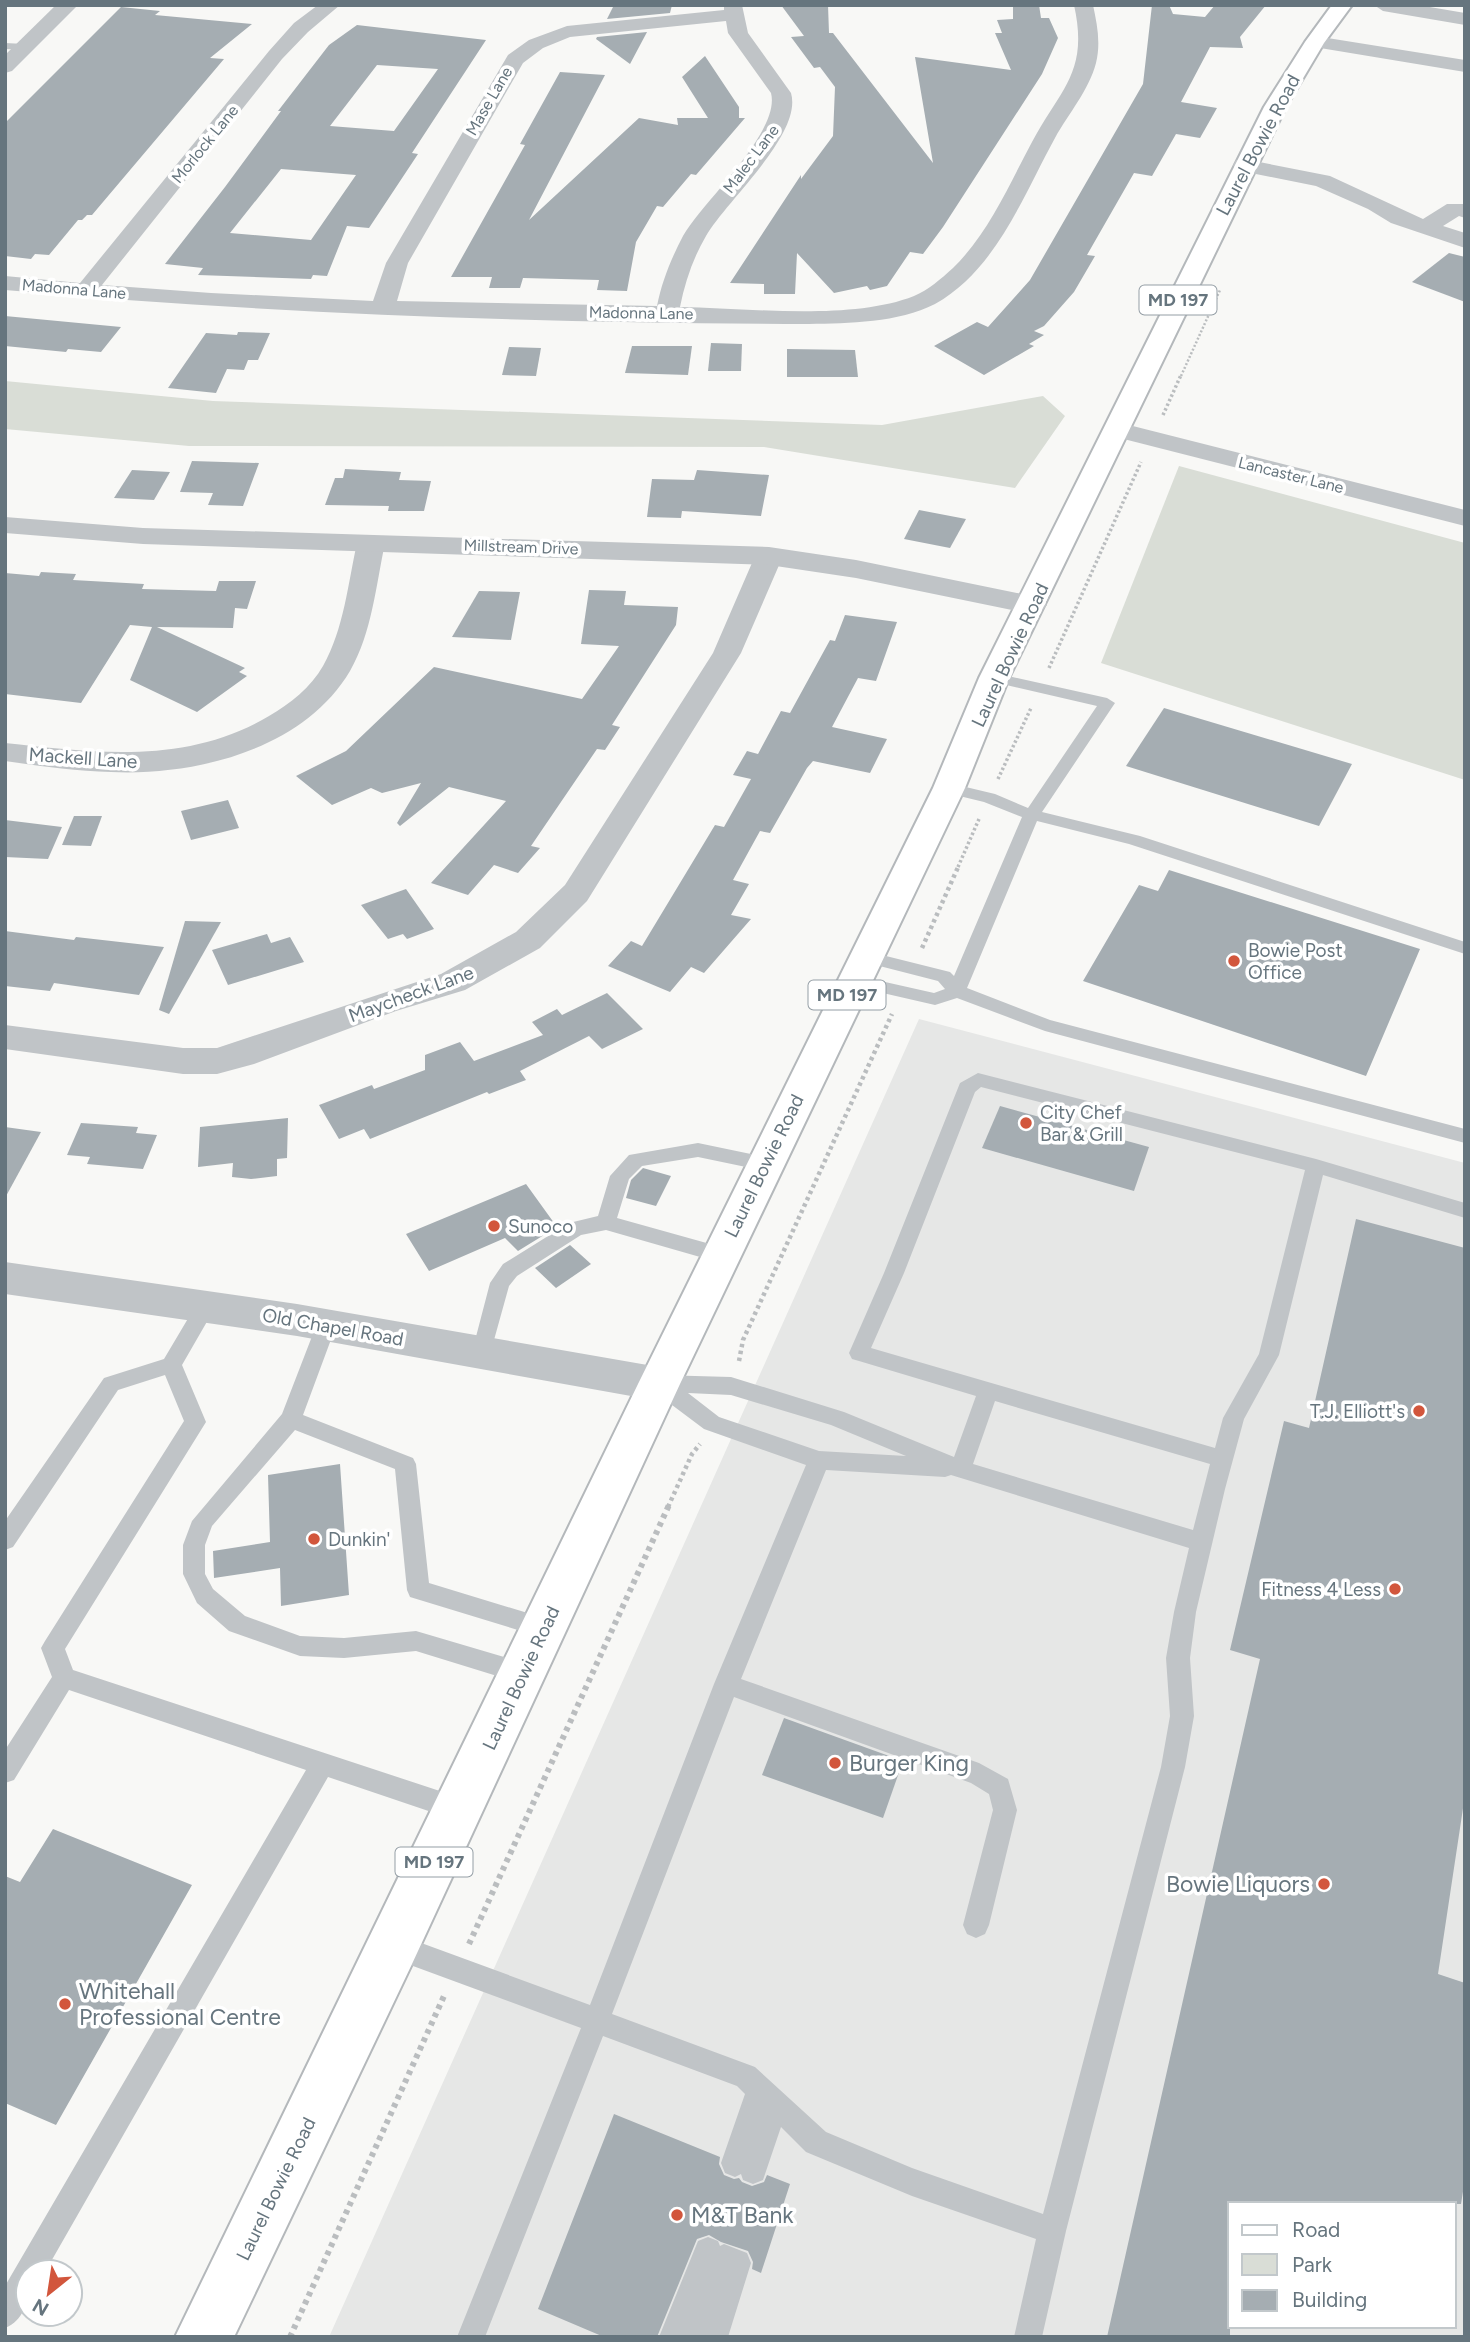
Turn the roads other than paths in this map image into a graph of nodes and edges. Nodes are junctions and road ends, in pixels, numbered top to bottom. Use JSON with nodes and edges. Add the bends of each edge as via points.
{"nodes":[{"id":1,"x":68,"y":5,"type":"edge"},
{"id":2,"x":331,"y":5,"type":"edge"},
{"id":3,"x":1083,"y":5,"type":"edge"},
{"id":4,"x":1342,"y":5,"type":"edge"},
{"id":5,"x":1383,"y":5,"type":"edge"},
{"id":6,"x":733,"y":10,"type":"edge"},
{"id":7,"x":1465,"y":19,"type":"edge"},
{"id":8,"x":1315,"y":42,"type":"junction"},
{"id":9,"x":15,"y":47,"type":"edge"},
{"id":10,"x":1465,"y":66,"type":"edge"},
{"id":11,"x":5,"y":67,"type":"edge"},
{"id":12,"x":1244,"y":166,"type":"junction"},
{"id":13,"x":1465,"y":211,"type":"edge"},
{"id":14,"x":1424,"y":228,"type":"junction"},
{"id":15,"x":1465,"y":241,"type":"edge"},
{"id":16,"x":5,"y":283,"type":"edge"},
{"id":17,"x":86,"y":290,"type":"junction"},
{"id":18,"x":383,"y":307,"type":"junction"},
{"id":19,"x":667,"y":314,"type":"junction"},
{"id":20,"x":1117,"y":430,"type":"junction"},
{"id":21,"x":1465,"y":518,"type":"edge"},
{"id":22,"x":5,"y":525,"type":"edge"},
{"id":23,"x":371,"y":542,"type":"junction"},
{"id":24,"x":769,"y":556,"type":"junction"},
{"id":25,"x":1032,"y":606,"type":"junction"},
{"id":26,"x":994,"y":678,"type":"junction"},
{"id":27,"x":5,"y":752,"type":"edge"},
{"id":28,"x":949,"y":788,"type":"junction"},
{"id":29,"x":1032,"y":814,"type":"junction"},
{"id":30,"x":1465,"y":948,"type":"edge"},
{"id":31,"x":860,"y":969,"type":"junction"},
{"id":32,"x":957,"y":991,"type":"junction"},
{"id":33,"x":5,"y":1038,"type":"edge"},
{"id":34,"x":1465,"y":1136,"type":"edge"},
{"id":35,"x":765,"y":1164,"type":"junction"},
{"id":36,"x":1316,"y":1166,"type":"junction"},
{"id":37,"x":1465,"y":1211,"type":"edge"},
{"id":38,"x":606,"y":1222,"type":"junction"},
{"id":39,"x":721,"y":1255,"type":"junction"},
{"id":40,"x":5,"y":1278,"type":"edge"},
{"id":41,"x":206,"y":1306,"type":"junction"},
{"id":42,"x":326,"y":1326,"type":"junction"},
{"id":43,"x":482,"y":1352,"type":"junction"},
{"id":44,"x":171,"y":1365,"type":"junction"},
{"id":45,"x":659,"y":1384,"type":"junction"},
{"id":46,"x":989,"y":1390,"type":"junction"},
{"id":47,"x":291,"y":1419,"type":"junction"},
{"id":48,"x":1223,"y":1459,"type":"junction"},
{"id":49,"x":819,"y":1460,"type":"junction"},
{"id":50,"x":960,"y":1469,"type":"junction"},
{"id":51,"x":5,"y":1540,"type":"edge"},
{"id":52,"x":1202,"y":1542,"type":"junction"},
{"id":53,"x":544,"y":1628,"type":"junction"},
{"id":54,"x":523,"y":1673,"type":"junction"},
{"id":55,"x":64,"y":1678,"type":"junction"},
{"id":56,"x":726,"y":1684,"type":"junction"},
{"id":57,"x":322,"y":1765,"type":"junction"},
{"id":58,"x":5,"y":1772,"type":"edge"},
{"id":59,"x":459,"y":1809,"type":"junction"},
{"id":60,"x":976,"y":1924,"type":"dead end"},
{"id":61,"x":394,"y":1946,"type":"junction"},
{"id":62,"x":596,"y":2019,"type":"junction"},
{"id":63,"x":773,"y":2102,"type":"junction"},
{"id":64,"x":751,"y":2169,"type":"dead end"},
{"id":65,"x":1052,"y":2231,"type":"junction"},
{"id":66,"x":723,"y":2257,"type":"junction"},
{"id":67,"x":38,"y":2258,"type":"edge"},
{"id":68,"x":14,"y":2299,"type":"edge"},
{"id":69,"x":5,"y":2314,"type":"edge"},
{"id":70,"x":204,"y":2337,"type":"edge"},
{"id":71,"x":471,"y":2337,"type":"edge"},
{"id":72,"x":673,"y":2337,"type":"edge"},
{"id":73,"x":694,"y":2337,"type":"edge"},
{"id":74,"x":714,"y":2337,"type":"edge"},
{"id":75,"x":1028,"y":2337,"type":"edge"}],
"edges":[{"from":1,"to":9,"type":"street"},
{"from":2,"to":17,"type":"street","name":"Morlock Lane","via":[[301,27],[267,65]]},
{"from":3,"to":19,"type":"street","name":"Madonna Lane","via":[[1091,43],[1072,97],[984,245],[942,289],[907,307],[884,311],[815,316]]},
{"from":4,"to":8,"type":"main road","name":"Laurel Bowie Road","number":"MD 197"},
{"from":5,"to":7,"type":"street"},
{"from":6,"to":18,"type":"street","name":"Mase Lane","via":[[567,32],[536,44],[515,59],[397,263]]},
{"from":6,"to":19,"type":"street","name":"Malec Lane","via":[[738,33],[781,93],[782,111],[775,130],[695,235],[674,279]]},
{"from":8,"to":10,"type":"street"},
{"from":8,"to":12,"type":"main road","name":"Laurel Bowie Road","number":"MD 197"},
{"from":9,"to":11,"type":"street"},
{"from":12,"to":14,"type":"street","via":[[1322,181]]},
{"from":12,"to":20,"type":"main road","name":"Laurel Bowie Road","number":"MD 197"},
{"from":13,"to":14,"type":"street","via":[[1455,209]]},
{"from":14,"to":15,"type":"street"},
{"from":16,"to":17,"type":"street","name":"Madonna Lane"},
{"from":17,"to":18,"type":"street","name":"Madonna Lane"},
{"from":18,"to":19,"type":"street","name":"Madonna Lane"},
{"from":20,"to":21,"type":"street","name":"Lancaster Lane"},
{"from":20,"to":25,"type":"main road","name":"Laurel Bowie Road","number":"MD 197"},
{"from":22,"to":23,"type":"street","name":"Millstream Drive","via":[[143,536]]},
{"from":23,"to":24,"type":"street","name":"Millstream Drive"},
{"from":23,"to":27,"type":"street","name":"Mackell Lane","via":[[346,646],[336,669],[301,709],[275,725],[218,748],[174,759],[113,763]]},
{"from":24,"to":25,"type":"street","name":"Millstream Drive"},
{"from":24,"to":33,"type":"street","name":"Maycheck Lane","via":[[727,653],[576,893],[548,923],[504,956],[453,982],[217,1061],[183,1061]]},
{"from":25,"to":26,"type":"main road","name":"Laurel Bowie Road","number":"MD 197"},
{"from":26,"to":28,"type":"main road","name":"Laurel Bowie Road","number":"MD 197"},
{"from":26,"to":29,"type":"lane","via":[[1107,703]]},
{"from":28,"to":29,"type":"lane"},
{"from":28,"to":31,"type":"main road","name":"Laurel Bowie Road","number":"MD 197"},
{"from":29,"to":30,"type":"lane","via":[[1134,840]]},
{"from":29,"to":32,"type":"lane"},
{"from":31,"to":32,"type":"lane","via":[[902,992],[934,999]]},
{"from":31,"to":32,"type":"lane","via":[[913,967],[944,976]]},
{"from":31,"to":35,"type":"main road","name":"Laurel Bowie Road","number":"MD 197"},
{"from":32,"to":34,"type":"lane","via":[[1045,1025]]},
{"from":35,"to":38,"type":"lane","via":[[698,1150],[636,1160],[620,1176]]},
{"from":35,"to":39,"type":"main road","name":"Laurel Bowie Road","number":"MD 197"},
{"from":36,"to":37,"type":"lane"},
{"from":36,"to":46,"type":"lane","via":[[978,1080],[967,1088],[859,1353]]},
{"from":36,"to":48,"type":"lane","via":[[1269,1355],[1234,1418]]},
{"from":38,"to":39,"type":"lane"},
{"from":38,"to":43,"type":"lane","via":[[576,1228],[510,1270],[500,1283]]},
{"from":39,"to":45,"type":"main road","name":"Laurel Bowie Road","number":"MD 197"},
{"from":40,"to":41,"type":"street","name":"Old Chapel Road"},
{"from":41,"to":42,"type":"street","name":"Old Chapel Road"},
{"from":41,"to":44,"type":"lane"},
{"from":42,"to":43,"type":"street","name":"Old Chapel Road"},
{"from":42,"to":47,"type":"lane"},
{"from":43,"to":45,"type":"street","name":"Old Chapel Road"},
{"from":44,"to":51,"type":"lane","via":[[111,1384]]},
{"from":44,"to":55,"type":"lane","via":[[195,1422],[53,1648]]},
{"from":45,"to":49,"type":"lane","via":[[712,1423]]},
{"from":45,"to":50,"type":"lane","via":[[731,1386],[836,1418]]},
{"from":45,"to":53,"type":"main road","name":"Laurel Bowie Road","number":"MD 197"},
{"from":46,"to":48,"type":"lane"},
{"from":46,"to":50,"type":"lane"},
{"from":47,"to":53,"type":"lane","via":[[405,1464],[418,1590]]},
{"from":47,"to":54,"type":"lane","via":[[203,1521],[194,1545],[194,1574],[205,1596],[237,1624],[300,1646],[344,1648],[416,1641]]},
{"from":48,"to":52,"type":"lane"},
{"from":49,"to":50,"type":"lane"},
{"from":49,"to":56,"type":"lane"},
{"from":50,"to":52,"type":"lane"},
{"from":52,"to":65,"type":"lane","via":[[1178,1658],[1182,1716],[1173,1767]]},
{"from":53,"to":54,"type":"main road","name":"Laurel Bowie Road","number":"MD 197"},
{"from":54,"to":59,"type":"main road","name":"Laurel Bowie Road","number":"MD 197"},
{"from":55,"to":57,"type":"lane"},
{"from":55,"to":58,"type":"lane"},
{"from":56,"to":60,"type":"lane","via":[[979,1774],[999,1787],[1005,1810]]},
{"from":56,"to":62,"type":"lane"},
{"from":57,"to":59,"type":"lane"},
{"from":57,"to":67,"type":"lane"},
{"from":59,"to":61,"type":"main road","name":"Laurel Bowie Road","number":"MD 197"},
{"from":61,"to":62,"type":"lane"},
{"from":61,"to":70,"type":"main road","name":"Laurel Bowie Road","number":"MD 197"},
{"from":62,"to":63,"type":"lane","via":[[746,2076]]},
{"from":62,"to":71,"type":"lane"},
{"from":63,"to":64,"type":"lane"},
{"from":63,"to":65,"type":"lane","via":[[816,2142],[912,2182]]},
{"from":65,"to":75,"type":"lane"},
{"from":66,"to":72,"type":"lane"},
{"from":66,"to":73,"type":"lane"},
{"from":66,"to":74,"type":"lane"},
{"from":68,"to":69,"type":"lane"}]}
